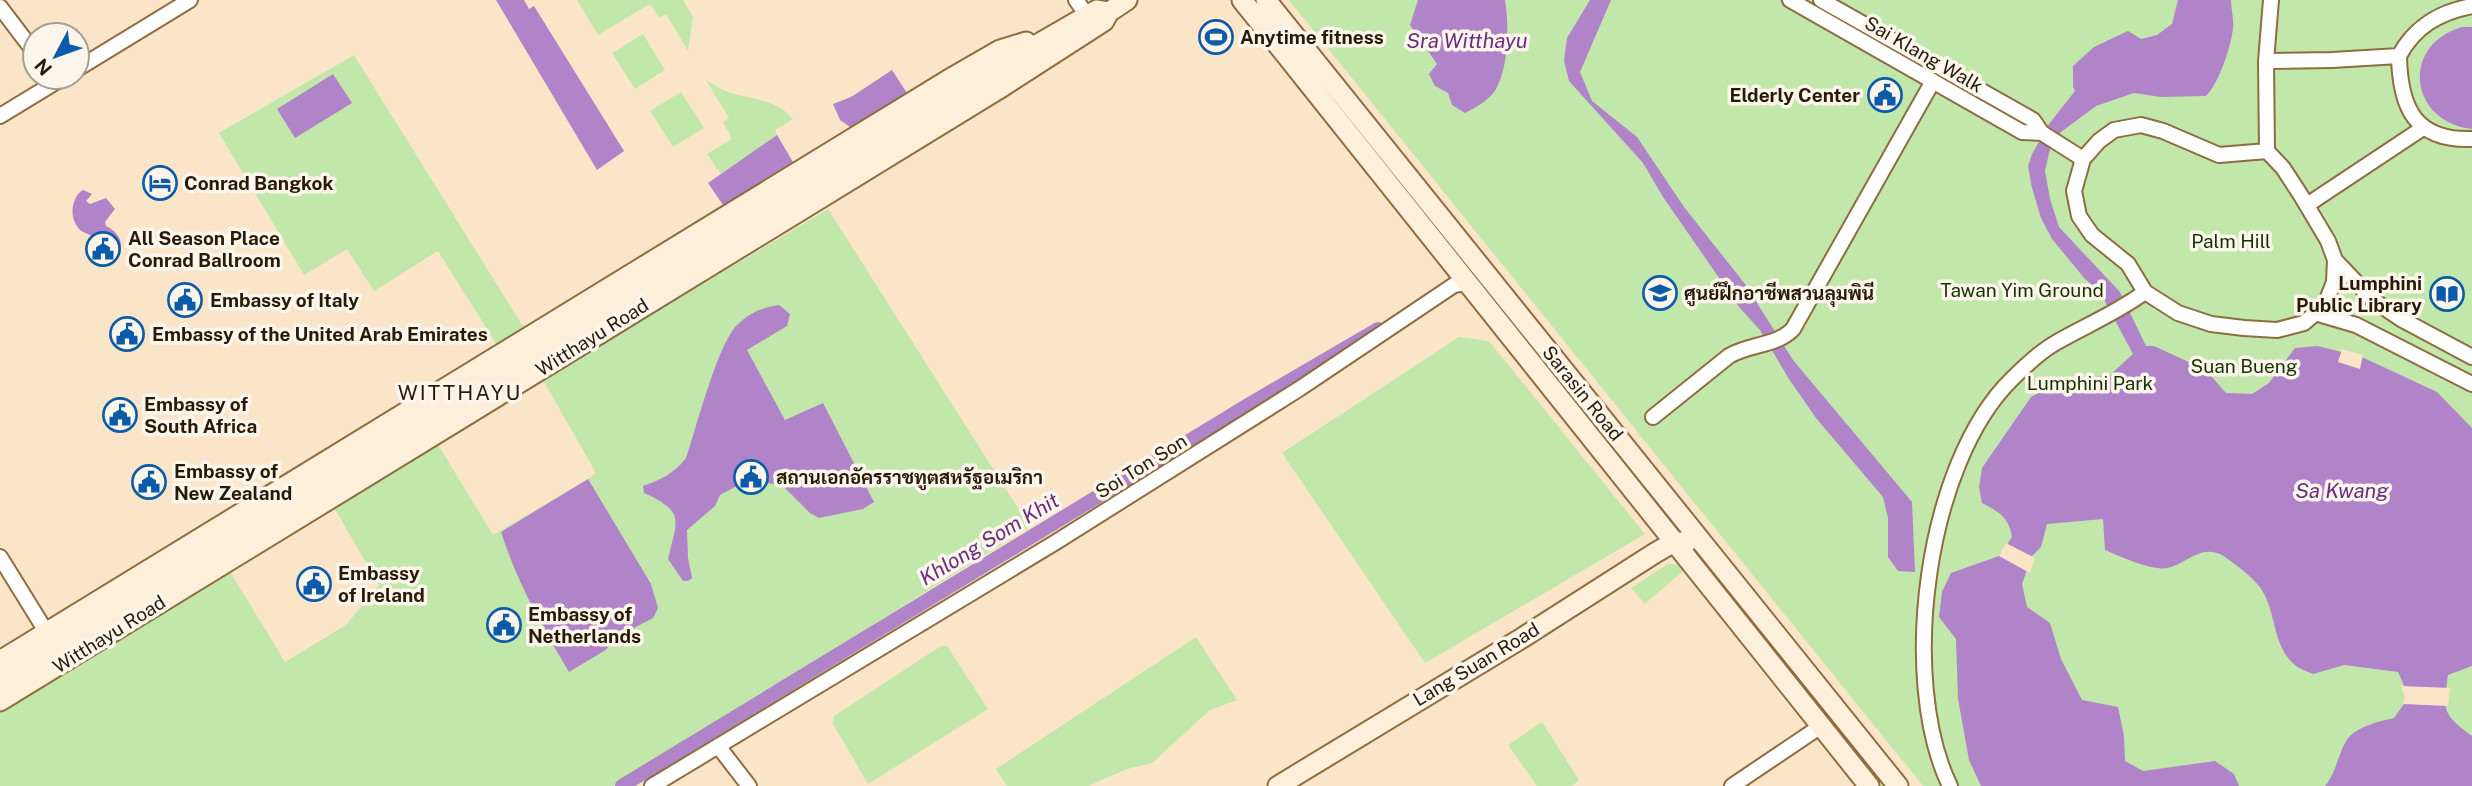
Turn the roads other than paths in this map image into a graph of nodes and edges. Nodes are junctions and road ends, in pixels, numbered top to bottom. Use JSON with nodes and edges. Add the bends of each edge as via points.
{"nodes":[{"id":1,"x":190,"y":0,"type":"edge"},
{"id":2,"x":1126,"y":0,"type":"edge"},
{"id":3,"x":1242,"y":0,"type":"edge"},
{"id":4,"x":1266,"y":0,"type":"edge"},
{"id":5,"x":1790,"y":0,"type":"edge"},
{"id":6,"x":1821,"y":0,"type":"edge"},
{"id":7,"x":2270,"y":0,"type":"edge"},
{"id":8,"x":2472,"y":6,"type":"edge"},
{"id":9,"x":0,"y":7,"type":"edge"},
{"id":10,"x":1082,"y":8,"type":"edge"},
{"id":11,"x":1109,"y":12,"type":"junction"},
{"id":12,"x":1866,"y":25,"type":"junction"},
{"id":13,"x":21,"y":35,"type":"edge"},
{"id":14,"x":1859,"y":39,"type":"junction"},
{"id":15,"x":2399,"y":56,"type":"junction"},
{"id":16,"x":91,"y":60,"type":"edge"},
{"id":17,"x":2266,"y":61,"type":"junction"},
{"id":18,"x":1933,"y":81,"type":"junction"},
{"id":19,"x":38,"y":91,"type":"edge"},
{"id":20,"x":1982,"y":91,"type":"junction"},
{"id":21,"x":1975,"y":105,"type":"junction"},
{"id":22,"x":0,"y":116,"type":"edge"},
{"id":23,"x":2423,"y":128,"type":"junction"},
{"id":24,"x":2048,"y":138,"type":"junction"},
{"id":25,"x":2472,"y":139,"type":"edge"},
{"id":26,"x":2267,"y":151,"type":"junction"},
{"id":27,"x":2083,"y":159,"type":"junction"},
{"id":28,"x":836,"y":168,"type":"junction"},
{"id":29,"x":2307,"y":205,"type":"junction"},
{"id":30,"x":690,"y":258,"type":"junction"},
{"id":31,"x":2335,"y":260,"type":"junction"},
{"id":32,"x":1466,"y":283,"type":"junction"},
{"id":33,"x":2145,"y":292,"type":"junction"},
{"id":34,"x":2315,"y":313,"type":"junction"},
{"id":35,"x":2423,"y":331,"type":"junction"},
{"id":36,"x":529,"y":337,"type":"junction"},
{"id":37,"x":560,"y":337,"type":"junction"},
{"id":38,"x":2413,"y":352,"type":"junction"},
{"id":39,"x":2472,"y":357,"type":"edge"},
{"id":40,"x":2472,"y":384,"type":"edge"},
{"id":41,"x":1653,"y":417,"type":"dead end"},
{"id":42,"x":362,"y":449,"type":"junction"},
{"id":43,"x":1674,"y":542,"type":"junction"},
{"id":44,"x":1708,"y":546,"type":"junction"},
{"id":45,"x":0,"y":558,"type":"edge"},
{"id":46,"x":47,"y":633,"type":"junction"},
{"id":47,"x":0,"y":661,"type":"edge"},
{"id":48,"x":0,"y":681,"type":"edge"},
{"id":49,"x":0,"y":701,"type":"edge"},
{"id":50,"x":1821,"y":726,"type":"junction"},
{"id":51,"x":718,"y":747,"type":"junction"},
{"id":52,"x":652,"y":786,"type":"edge"},
{"id":53,"x":749,"y":786,"type":"edge"},
{"id":54,"x":1278,"y":786,"type":"edge"},
{"id":55,"x":1732,"y":786,"type":"edge"},
{"id":56,"x":1869,"y":786,"type":"edge"},
{"id":57,"x":1898,"y":786,"type":"edge"},
{"id":58,"x":1950,"y":786,"type":"edge"}],
"edges":[{"from":1,"to":16,"type":"street"},
{"from":2,"to":11,"type":"main road","name":"Witthayu Road"},
{"from":3,"to":32,"type":"main road","name":"Sarasin Road"},
{"from":4,"to":44,"type":"main road","name":"Sarasin Road"},
{"from":5,"to":14,"type":"street","name":"Sai Klang Walk"},
{"from":6,"to":12,"type":"street","name":"Sai Klang Walk"},
{"from":7,"to":17,"type":"street"},
{"from":8,"to":15,"type":"street","via":[[2436,17],[2414,35]]},
{"from":9,"to":13,"type":"street"},
{"from":10,"to":11,"type":"main road","name":"Witthayu Road"},
{"from":10,"to":28,"type":"main road","name":"Witthayu Road","via":[[1059,31],[946,90]]},
{"from":11,"to":28,"type":"main road","name":"Witthayu Road","via":[[1092,29]]},
{"from":12,"to":14,"type":"street"},
{"from":12,"to":20,"type":"street","name":"Sai Klang Walk"},
{"from":14,"to":18,"type":"street","name":"Sai Klang Walk"},
{"from":15,"to":17,"type":"street"},
{"from":15,"to":23,"type":"street","via":[[2402,89],[2413,119]]},
{"from":17,"to":26,"type":"street"},
{"from":18,"to":21,"type":"street","name":"Sai Klang Walk"},
{"from":18,"to":41,"type":"street","via":[[1793,329],[1784,337],[1729,356]]},
{"from":19,"to":22,"type":"street"},
{"from":20,"to":21,"type":"street"},
{"from":20,"to":24,"type":"street","name":"Sai Klang Walk","via":[[2033,120]]},
{"from":21,"to":24,"type":"street","name":"Sai Klang Walk","via":[[2022,132]]},
{"from":23,"to":25,"type":"street","via":[[2447,138]]},
{"from":23,"to":29,"type":"street"},
{"from":24,"to":27,"type":"street","name":"Sai Klang Walk"},
{"from":26,"to":27,"type":"street","via":[[2219,155],[2141,125],[2114,130]]},
{"from":26,"to":29,"type":"street"},
{"from":27,"to":33,"type":"street","via":[[2074,191],[2080,216],[2092,235],[2128,264]]},
{"from":28,"to":30,"type":"main road","name":"Witthayu Road"},
{"from":28,"to":30,"type":"main road","name":"Witthayu Road"},
{"from":29,"to":31,"type":"street"},
{"from":30,"to":36,"type":"main road","name":"Witthayu Road"},
{"from":30,"to":37,"type":"main road","name":"Witthayu Road"},
{"from":30,"to":49,"type":"main road","name":"Witthayu Road"},
{"from":31,"to":34,"type":"street","via":[[2334,282],[2325,305]]},
{"from":31,"to":35,"type":"street","via":[[2374,300]]},
{"from":32,"to":43,"type":"main road","name":"Sarasin Road"},
{"from":32,"to":51,"type":"street","name":"Soi Ton Son","via":[[1454,285],[1056,542]]},
{"from":33,"to":34,"type":"street","via":[[2178,313],[2222,325],[2277,330],[2304,323]]},
{"from":33,"to":58,"type":"street","via":[[2055,343],[2010,381],[1975,428],[1945,503],[1925,597],[1924,669],[1936,746]]},
{"from":34,"to":38,"type":"street","via":[[2356,325]]},
{"from":35,"to":38,"type":"street"},
{"from":35,"to":39,"type":"street"},
{"from":36,"to":37,"type":"main road"},
{"from":36,"to":42,"type":"main road","name":"Witthayu Road"},
{"from":37,"to":42,"type":"main road","name":"Witthayu Road"},
{"from":38,"to":40,"type":"street"},
{"from":42,"to":46,"type":"main road","name":"Witthayu Road"},
{"from":42,"to":48,"type":"main road","name":"Witthayu Road"},
{"from":43,"to":44,"type":"main road"},
{"from":43,"to":50,"type":"main road","name":"Sarasin Road"},
{"from":43,"to":54,"type":"main road","name":"Lang Suan Road"},
{"from":44,"to":57,"type":"main road","name":"Sarasin Road"},
{"from":45,"to":46,"type":"street"},
{"from":46,"to":47,"type":"main road","name":"Witthayu Road"},
{"from":50,"to":55,"type":"street"},
{"from":50,"to":56,"type":"main road","name":"Sarasin Road"},
{"from":51,"to":52,"type":"street","name":"Soi Ton Son"},
{"from":51,"to":53,"type":"street"}]}
